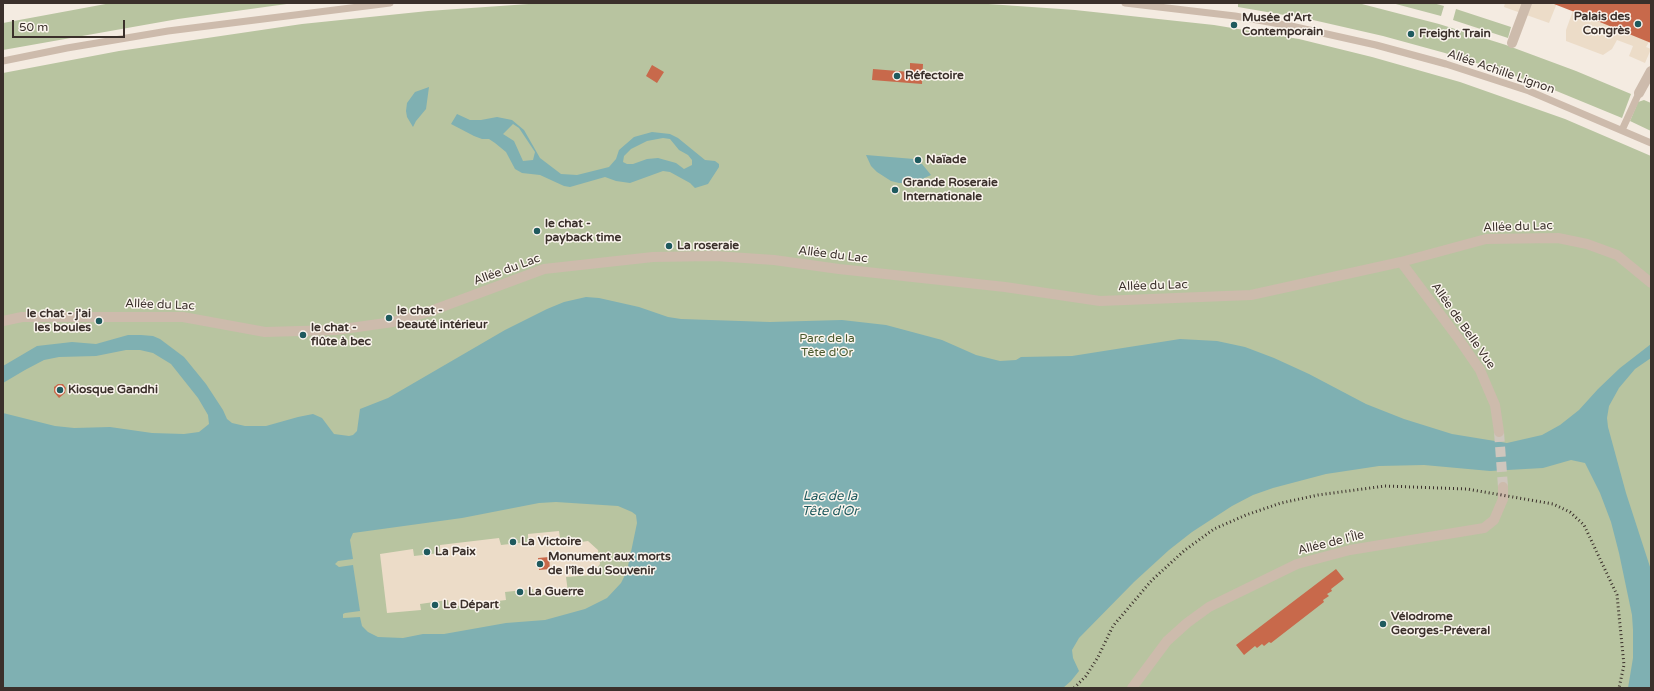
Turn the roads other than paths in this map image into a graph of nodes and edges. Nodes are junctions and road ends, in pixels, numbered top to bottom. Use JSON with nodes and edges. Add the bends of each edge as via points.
{"nodes":[{"id":1,"x":390,"y":3,"type":"edge"},
{"id":2,"x":1125,"y":3,"type":"edge"},
{"id":3,"x":1527,"y":3,"type":"edge"},
{"id":4,"x":1512,"y":43,"type":"dead end"},
{"id":5,"x":3,"y":61,"type":"edge"},
{"id":6,"x":1651,"y":71,"type":"edge"},
{"id":7,"x":1639,"y":93,"type":"joint"},
{"id":8,"x":1622,"y":130,"type":"junction"},
{"id":9,"x":1651,"y":143,"type":"edge"},
{"id":10,"x":1401,"y":262,"type":"junction"},
{"id":11,"x":1651,"y":283,"type":"edge"},
{"id":12,"x":3,"y":321,"type":"edge"},
{"id":13,"x":1499,"y":432,"type":"tunnel mouth"},
{"id":14,"x":1503,"y":487,"type":"tunnel mouth"},
{"id":15,"x":1132,"y":688,"type":"edge"}],
"edges":[{"from":1,"to":5,"type":"lane","via":[[168,31]]},
{"from":2,"to":8,"type":"lane","name":"Allée Achille Lignon","via":[[1236,16],[1376,45],[1529,91]]},
{"from":3,"to":4,"type":"street"},
{"from":6,"to":7,"type":"street"},
{"from":7,"to":8,"type":"lane"},
{"from":8,"to":9,"type":"lane","name":"Allée Achille Lignon"},
{"from":10,"to":11,"type":"street","name":"Allée du Lac","via":[[1486,239],[1558,238],[1587,244],[1617,255]]},
{"from":10,"to":12,"type":"street","name":"Allée du Lac","via":[[1252,295],[1100,301],[1005,287],[774,260],[715,256],[653,257],[544,269],[428,312],[392,322],[336,330],[265,332],[183,317],[22,317]]},
{"from":10,"to":13,"type":"street","name":"Allée de Belle Vue","via":[[1480,370],[1495,405]]},
{"from":14,"to":15,"type":"street","name":"Allée de l'Île","via":[[1503,499],[1494,520],[1484,528],[1350,550],[1297,564],[1209,607],[1167,641]]}]}
